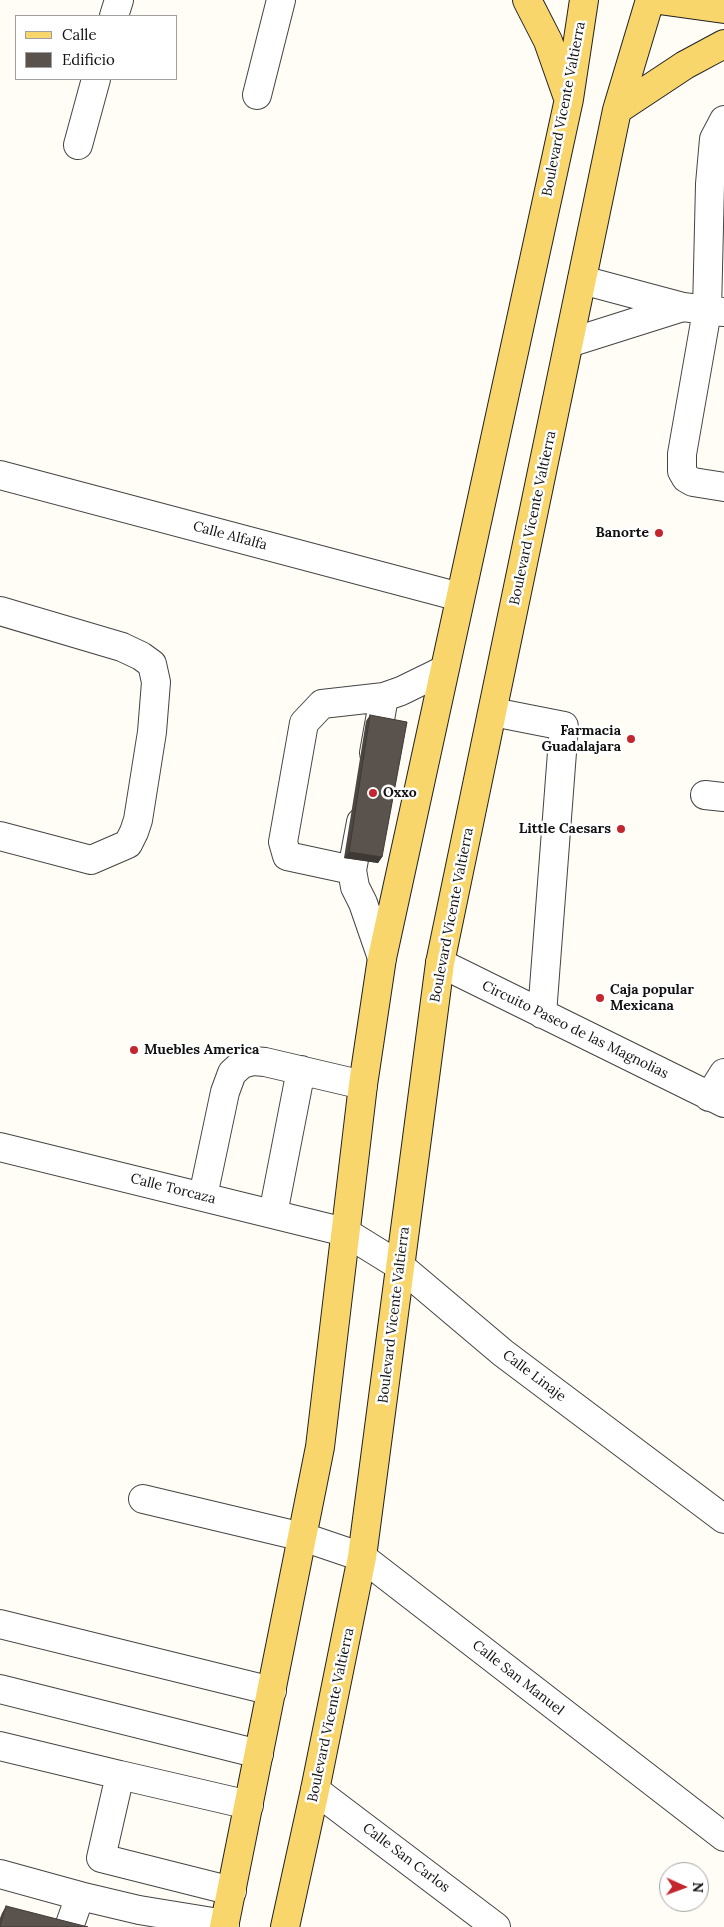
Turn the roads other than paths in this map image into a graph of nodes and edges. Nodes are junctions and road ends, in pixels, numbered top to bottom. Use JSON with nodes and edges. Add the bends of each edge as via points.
{"nodes":[{"id":1,"x":119,"y":0,"type":"edge"},
{"id":2,"x":281,"y":0,"type":"edge"},
{"id":3,"x":527,"y":0,"type":"edge"},
{"id":4,"x":584,"y":0,"type":"edge"},
{"id":5,"x":650,"y":0,"type":"edge"},
{"id":6,"x":659,"y":0,"type":"edge"},
{"id":7,"x":724,"y":9,"type":"edge"},
{"id":8,"x":114,"y":15,"type":"edge"},
{"id":9,"x":724,"y":44,"type":"edge"},
{"id":10,"x":96,"y":80,"type":"edge"},
{"id":11,"x":257,"y":94,"type":"dead end"},
{"id":12,"x":569,"y":99,"type":"junction"},
{"id":13,"x":617,"y":110,"type":"junction"},
{"id":14,"x":724,"y":120,"type":"edge"},
{"id":15,"x":78,"y":145,"type":"dead end"},
{"id":16,"x":582,"y":280,"type":"junction"},
{"id":17,"x":705,"y":310,"type":"edge"},
{"id":18,"x":569,"y":344,"type":"junction"},
{"id":19,"x":0,"y":475,"type":"edge"},
{"id":20,"x":724,"y":487,"type":"edge"},
{"id":21,"x":460,"y":597,"type":"junction"},
{"id":22,"x":0,"y":611,"type":"edge"},
{"id":23,"x":444,"y":670,"type":"junction"},
{"id":24,"x":384,"y":697,"type":"junction"},
{"id":25,"x":493,"y":712,"type":"junction"},
{"id":26,"x":0,"y":836,"type":"edge"},
{"id":27,"x":352,"y":870,"type":"junction"},
{"id":28,"x":382,"y":958,"type":"junction"},
{"id":29,"x":440,"y":963,"type":"junction"},
{"id":30,"x":542,"y":1014,"type":"junction"},
{"id":31,"x":300,"y":1070,"type":"junction"},
{"id":32,"x":724,"y":1073,"type":"edge"},
{"id":33,"x":363,"y":1084,"type":"junction"},
{"id":34,"x":717,"y":1100,"type":"edge"},
{"id":35,"x":0,"y":1147,"type":"edge"},
{"id":36,"x":203,"y":1196,"type":"dead end"},
{"id":37,"x":273,"y":1214,"type":"junction"},
{"id":38,"x":345,"y":1232,"type":"junction"},
{"id":39,"x":400,"y":1266,"type":"junction"},
{"id":40,"x":143,"y":1499,"type":"dead end"},
{"id":41,"x":724,"y":1519,"type":"edge"},
{"id":42,"x":303,"y":1537,"type":"junction"},
{"id":43,"x":362,"y":1557,"type":"junction"},
{"id":44,"x":0,"y":1624,"type":"edge"},
{"id":45,"x":0,"y":1689,"type":"edge"},
{"id":46,"x":272,"y":1691,"type":"junction"},
{"id":47,"x":0,"y":1746,"type":"edge"},
{"id":48,"x":259,"y":1754,"type":"junction"},
{"id":49,"x":120,"y":1775,"type":"junction"},
{"id":50,"x":316,"y":1790,"type":"junction"},
{"id":51,"x":249,"y":1805,"type":"junction"},
{"id":52,"x":724,"y":1837,"type":"edge"},
{"id":53,"x":0,"y":1874,"type":"edge"},
{"id":54,"x":232,"y":1891,"type":"junction"},
{"id":55,"x":80,"y":1896,"type":"junction"},
{"id":56,"x":224,"y":1925,"type":"edge"},
{"id":57,"x":69,"y":1927,"type":"edge"},
{"id":58,"x":286,"y":1927,"type":"edge"},
{"id":59,"x":496,"y":1927,"type":"edge"}],
"edges":[{"from":1,"to":8,"type":"street"},
{"from":2,"to":11,"type":"street"},
{"from":3,"to":12,"type":"main road","via":[[548,41]]},
{"from":4,"to":12,"type":"main road","name":"Boulevard Vicente Valtierra"},
{"from":5,"to":13,"type":"main road","name":"Boulevard Vicente Valtierra"},
{"from":6,"to":7,"type":"main road"},
{"from":9,"to":13,"type":"main road","via":[[685,65]]},
{"from":10,"to":15,"type":"street"},
{"from":12,"to":21,"type":"main road","name":"Boulevard Vicente Valtierra"},
{"from":13,"to":16,"type":"main road","name":"Boulevard Vicente Valtierra"},
{"from":14,"to":17,"type":"street","via":[[714,139]]},
{"from":16,"to":17,"type":"street"},
{"from":16,"to":18,"type":"main road","name":"Boulevard Vicente Valtierra"},
{"from":17,"to":18,"type":"street"},
{"from":17,"to":20,"type":"street","via":[[682,471],[693,482]]},
{"from":18,"to":25,"type":"main road","name":"Boulevard Vicente Valtierra"},
{"from":19,"to":21,"type":"street","name":"Calle Alfalfa"},
{"from":21,"to":23,"type":"main road","name":"Boulevard Vicente Valtierra"},
{"from":22,"to":26,"type":"street","via":[[122,647],[142,656],[152,664],[156,682],[152,732],[138,820],[128,844],[91,860]]},
{"from":23,"to":24,"type":"street"},
{"from":23,"to":28,"type":"main road","name":"Boulevard Vicente Valtierra"},
{"from":24,"to":27,"type":"street"},
{"from":24,"to":27,"type":"street","via":[[322,704],[304,723],[283,842],[287,856]]},
{"from":25,"to":29,"type":"main road","name":"Boulevard Vicente Valtierra"},
{"from":25,"to":30,"type":"street","via":[[564,726]]},
{"from":27,"to":28,"type":"street","via":[[355,887]]},
{"from":28,"to":33,"type":"main road","name":"Boulevard Vicente Valtierra"},
{"from":29,"to":30,"type":"street","name":"Circuito Paseo de las Magnolias"},
{"from":29,"to":39,"type":"main road","name":"Boulevard Vicente Valtierra"},
{"from":30,"to":34,"type":"street","name":"Circuito Paseo de las Magnolias"},
{"from":31,"to":33,"type":"street"},
{"from":31,"to":36,"type":"street","via":[[253,1061],[242,1064],[232,1073]]},
{"from":31,"to":37,"type":"street"},
{"from":32,"to":34,"type":"street","name":"Circuito Paseo de las Magnolias"},
{"from":33,"to":38,"type":"main road","name":"Boulevard Vicente Valtierra"},
{"from":35,"to":37,"type":"street","name":"Calle Torcaza"},
{"from":37,"to":38,"type":"street","name":"Calle Torcaza"},
{"from":38,"to":39,"type":"street","name":"Calle Linaje"},
{"from":38,"to":42,"type":"main road","name":"Boulevard Vicente Valtierra","via":[[320,1447]]},
{"from":39,"to":41,"type":"street","name":"Calle Linaje","via":[[503,1353]]},
{"from":39,"to":43,"type":"main road","name":"Boulevard Vicente Valtierra"},
{"from":40,"to":42,"type":"street","name":"Calle San Manuel"},
{"from":42,"to":43,"type":"street","name":"Calle San Manuel"},
{"from":42,"to":46,"type":"main road","name":"Boulevard Vicente Valtierra"},
{"from":43,"to":50,"type":"main road","name":"Boulevard Vicente Valtierra"},
{"from":43,"to":52,"type":"street","name":"Calle San Manuel"},
{"from":44,"to":46,"type":"street"},
{"from":45,"to":48,"type":"street"},
{"from":46,"to":48,"type":"main road","name":"Boulevard Vicente Valtierra"},
{"from":47,"to":49,"type":"street"},
{"from":48,"to":51,"type":"main road","name":"Boulevard Vicente Valtierra"},
{"from":49,"to":51,"type":"street"},
{"from":49,"to":54,"type":"street","via":[[102,1858]]},
{"from":50,"to":58,"type":"main road","name":"Boulevard Vicente Valtierra"},
{"from":50,"to":59,"type":"street","name":"Calle San Carlos"},
{"from":51,"to":54,"type":"main road","name":"Boulevard Vicente Valtierra"},
{"from":53,"to":55,"type":"street"},
{"from":54,"to":56,"type":"main road","name":"Boulevard Vicente Valtierra"},
{"from":55,"to":56,"type":"street"},
{"from":55,"to":57,"type":"street"}]}
